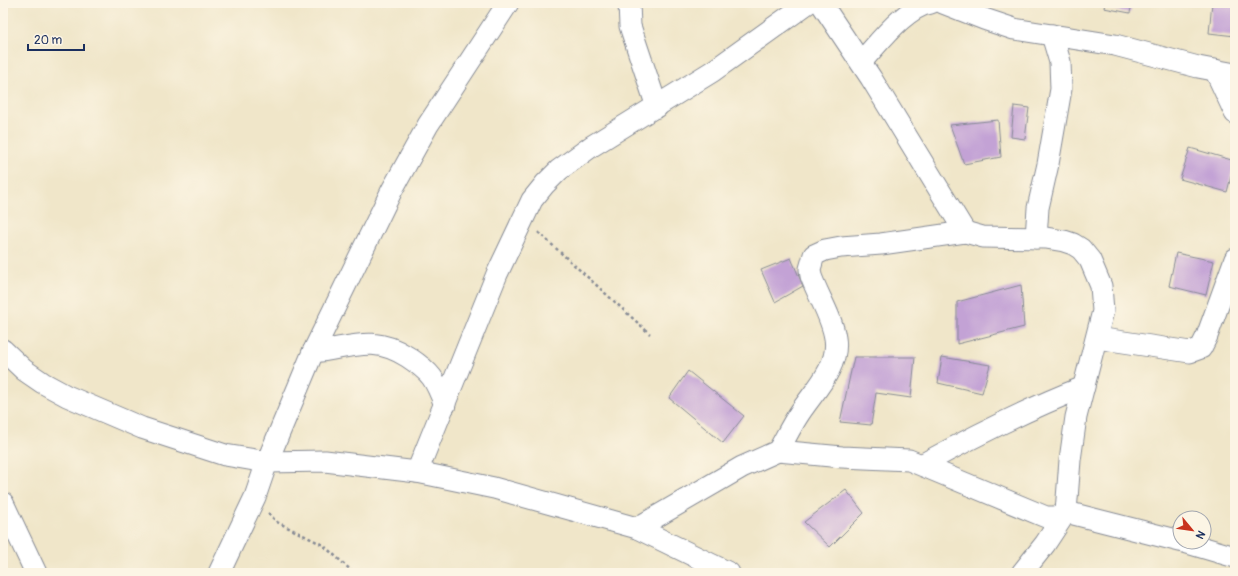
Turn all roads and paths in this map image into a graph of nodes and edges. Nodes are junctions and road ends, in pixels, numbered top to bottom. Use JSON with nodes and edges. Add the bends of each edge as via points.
{"nodes":[{"id":1,"x":508,"y":3,"type":"edge"},
{"id":2,"x":629,"y":3,"type":"edge"},
{"id":3,"x":808,"y":3,"type":"edge"},
{"id":4,"x":821,"y":3,"type":"edge"},
{"id":5,"x":931,"y":3,"type":"edge"},
{"id":6,"x":943,"y":3,"type":"edge"},
{"id":7,"x":1052,"y":35,"type":"junction"},
{"id":8,"x":861,"y":62,"type":"junction"},
{"id":9,"x":1225,"y":72,"type":"edge"},
{"id":10,"x":657,"y":107,"type":"junction"},
{"id":11,"x":1235,"y":113,"type":"edge"},
{"id":12,"x":523,"y":218,"type":"junction"},
{"id":13,"x":965,"y":232,"type":"junction"},
{"id":14,"x":1036,"y":238,"type":"junction"},
{"id":15,"x":1235,"y":259,"type":"edge"},
{"id":16,"x":650,"y":334,"type":"dead end"},
{"id":17,"x":1097,"y":338,"type":"junction"},
{"id":18,"x":3,"y":350,"type":"edge"},
{"id":19,"x":313,"y":352,"type":"junction"},
{"id":20,"x":1084,"y":387,"type":"junction"},
{"id":21,"x":445,"y":405,"type":"junction"},
{"id":22,"x":778,"y":451,"type":"junction"},
{"id":23,"x":267,"y":462,"type":"junction"},
{"id":24,"x":922,"y":464,"type":"junction"},
{"id":25,"x":417,"y":472,"type":"junction"},
{"id":26,"x":255,"y":497,"type":"junction"},
{"id":27,"x":3,"y":503,"type":"edge"},
{"id":28,"x":1066,"y":512,"type":"junction"},
{"id":29,"x":637,"y":528,"type":"junction"},
{"id":30,"x":1172,"y":539,"type":"edge"},
{"id":31,"x":1211,"y":550,"type":"edge"},
{"id":32,"x":1235,"y":557,"type":"edge"},
{"id":33,"x":36,"y":573,"type":"edge"},
{"id":34,"x":220,"y":573,"type":"edge"},
{"id":35,"x":354,"y":573,"type":"edge"},
{"id":36,"x":729,"y":573,"type":"edge"},
{"id":37,"x":1022,"y":573,"type":"edge"}],
"edges":[{"from":1,"to":19,"type":"street","via":[[428,125],[392,190]]},
{"from":2,"to":10,"type":"street","via":[[630,26]]},
{"from":3,"to":10,"type":"street","via":[[713,71]]},
{"from":4,"to":8,"type":"street"},
{"from":5,"to":8,"type":"street","via":[[919,6],[908,14]]},
{"from":6,"to":7,"type":"street","via":[[1014,29]]},
{"from":7,"to":9,"type":"street","via":[[1115,45]]},
{"from":7,"to":14,"type":"street","via":[[1060,62],[1061,89],[1038,208]]},
{"from":8,"to":13,"type":"street"},
{"from":9,"to":11,"type":"street"},
{"from":10,"to":12,"type":"street","via":[[558,170],[532,200]]},
{"from":12,"to":16,"type":"path"},
{"from":12,"to":21,"type":"street","via":[[497,274]]},
{"from":13,"to":14,"type":"street","via":[[997,238]]},
{"from":13,"to":22,"type":"street","via":[[881,244],[836,247],[814,255],[811,276],[833,330],[836,350],[827,372],[798,414]]},
{"from":14,"to":17,"type":"street","via":[[1073,244],[1090,260],[1101,286],[1103,300]]},
{"from":15,"to":17,"type":"street","via":[[1204,344],[1198,350],[1183,352]]},
{"from":17,"to":20,"type":"street"},
{"from":18,"to":23,"type":"street","via":[[24,370],[43,383],[108,414],[218,453]]},
{"from":19,"to":21,"type":"street","via":[[366,344],[383,344],[394,348],[420,364],[432,375]]},
{"from":19,"to":23,"type":"street"},
{"from":20,"to":24,"type":"street","via":[[999,423]]},
{"from":20,"to":28,"type":"street","via":[[1076,418]]},
{"from":21,"to":25,"type":"street"},
{"from":22,"to":24,"type":"street","via":[[842,457],[902,458]]},
{"from":22,"to":29,"type":"street","via":[[742,467]]},
{"from":23,"to":25,"type":"street","via":[[325,461]]},
{"from":23,"to":26,"type":"street"},
{"from":24,"to":28,"type":"street","via":[[1046,517],[1055,517]]},
{"from":25,"to":29,"type":"street","via":[[494,488]]},
{"from":26,"to":34,"type":"street"},
{"from":26,"to":35,"type":"path","via":[[277,522],[323,545]]},
{"from":27,"to":33,"type":"street"},
{"from":28,"to":30,"type":"street"},
{"from":28,"to":37,"type":"street"},
{"from":29,"to":36,"type":"street"},
{"from":31,"to":32,"type":"street"}]}
